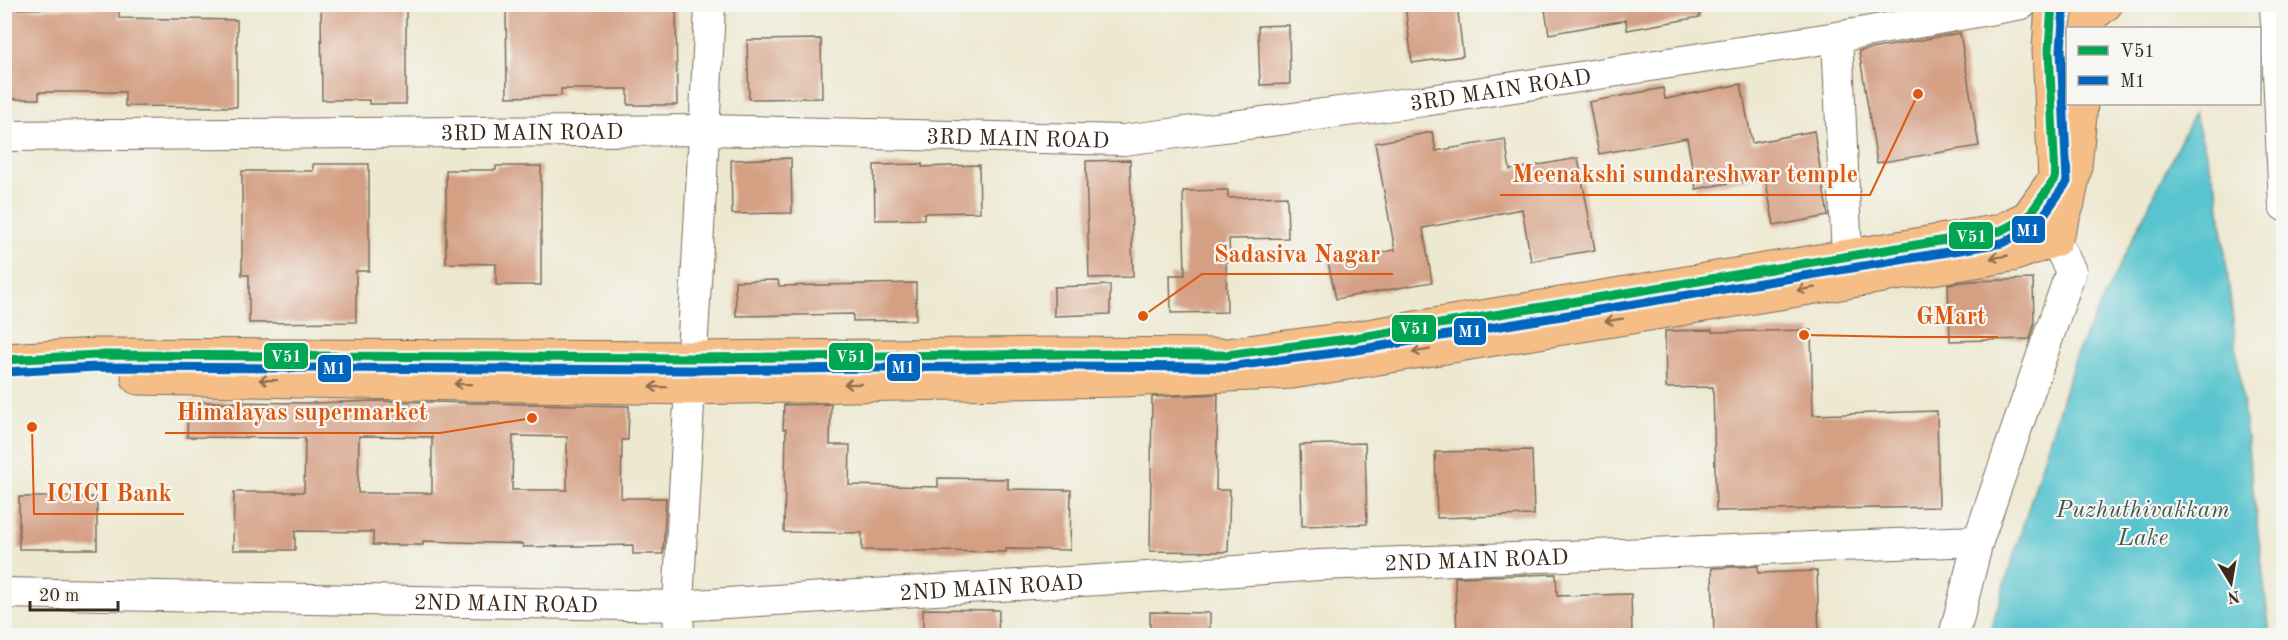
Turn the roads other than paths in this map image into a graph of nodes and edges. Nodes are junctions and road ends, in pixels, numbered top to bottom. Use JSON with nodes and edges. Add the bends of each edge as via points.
{"nodes":[{"id":1,"x":710,"y":4,"type":"edge"},
{"id":2,"x":2022,"y":4,"type":"edge"},
{"id":3,"x":2052,"y":4,"type":"edge"},
{"id":4,"x":2106,"y":4,"type":"edge"},
{"id":5,"x":2276,"y":4,"type":"edge"},
{"id":6,"x":2088,"y":27,"type":"edge"},
{"id":7,"x":1837,"y":37,"type":"junction"},
{"id":8,"x":2081,"y":105,"type":"edge"},
{"id":9,"x":705,"y":130,"type":"junction"},
{"id":10,"x":4,"y":136,"type":"edge"},
{"id":11,"x":2283,"y":170,"type":"edge"},
{"id":12,"x":2283,"y":206,"type":"edge"},
{"id":13,"x":2055,"y":240,"type":"junction"},
{"id":14,"x":1847,"y":269,"type":"junction"},
{"id":15,"x":4,"y":360,"type":"edge"},
{"id":16,"x":690,"y":373,"type":"junction"},
{"id":17,"x":4,"y":378,"type":"edge"},
{"id":18,"x":1978,"y":541,"type":"junction"},
{"id":19,"x":4,"y":593,"type":"edge"},
{"id":20,"x":678,"y":606,"type":"junction"},
{"id":21,"x":679,"y":636,"type":"edge"},
{"id":22,"x":1954,"y":636,"type":"edge"}],
"edges":[{"from":1,"to":9,"type":"street"},
{"from":2,"to":7,"type":"street","name":"3RD MAIN ROAD"},
{"from":3,"to":14,"type":"main road","via":[[2049,50],[2055,179],[2028,217],[2000,231]]},
{"from":4,"to":6,"type":"main road","via":[[2090,16]]},
{"from":5,"to":11,"type":"street"},
{"from":7,"to":9,"type":"street","name":"3RD MAIN ROAD","via":[[1424,101],[1123,140]]},
{"from":7,"to":14,"type":"street"},
{"from":8,"to":13,"type":"main road","via":[[2068,203]]},
{"from":9,"to":10,"type":"street","name":"3RD MAIN ROAD"},
{"from":9,"to":16,"type":"street"},
{"from":11,"to":12,"type":"street"},
{"from":13,"to":14,"type":"main road","one_way":true,"via":[[2012,255]]},
{"from":13,"to":18,"type":"street","via":[[2071,271]]},
{"from":14,"to":16,"type":"main road","via":[[1226,355],[1063,354]]},
{"from":15,"to":16,"type":"main road","via":[[97,355]]},
{"from":16,"to":17,"type":"main road","one_way":true},
{"from":16,"to":20,"type":"street"},
{"from":18,"to":20,"type":"street","name":"2ND MAIN ROAD","via":[[1319,565]]},
{"from":18,"to":22,"type":"street"},
{"from":19,"to":20,"type":"street","name":"2ND MAIN ROAD"},
{"from":20,"to":21,"type":"street"}]}
